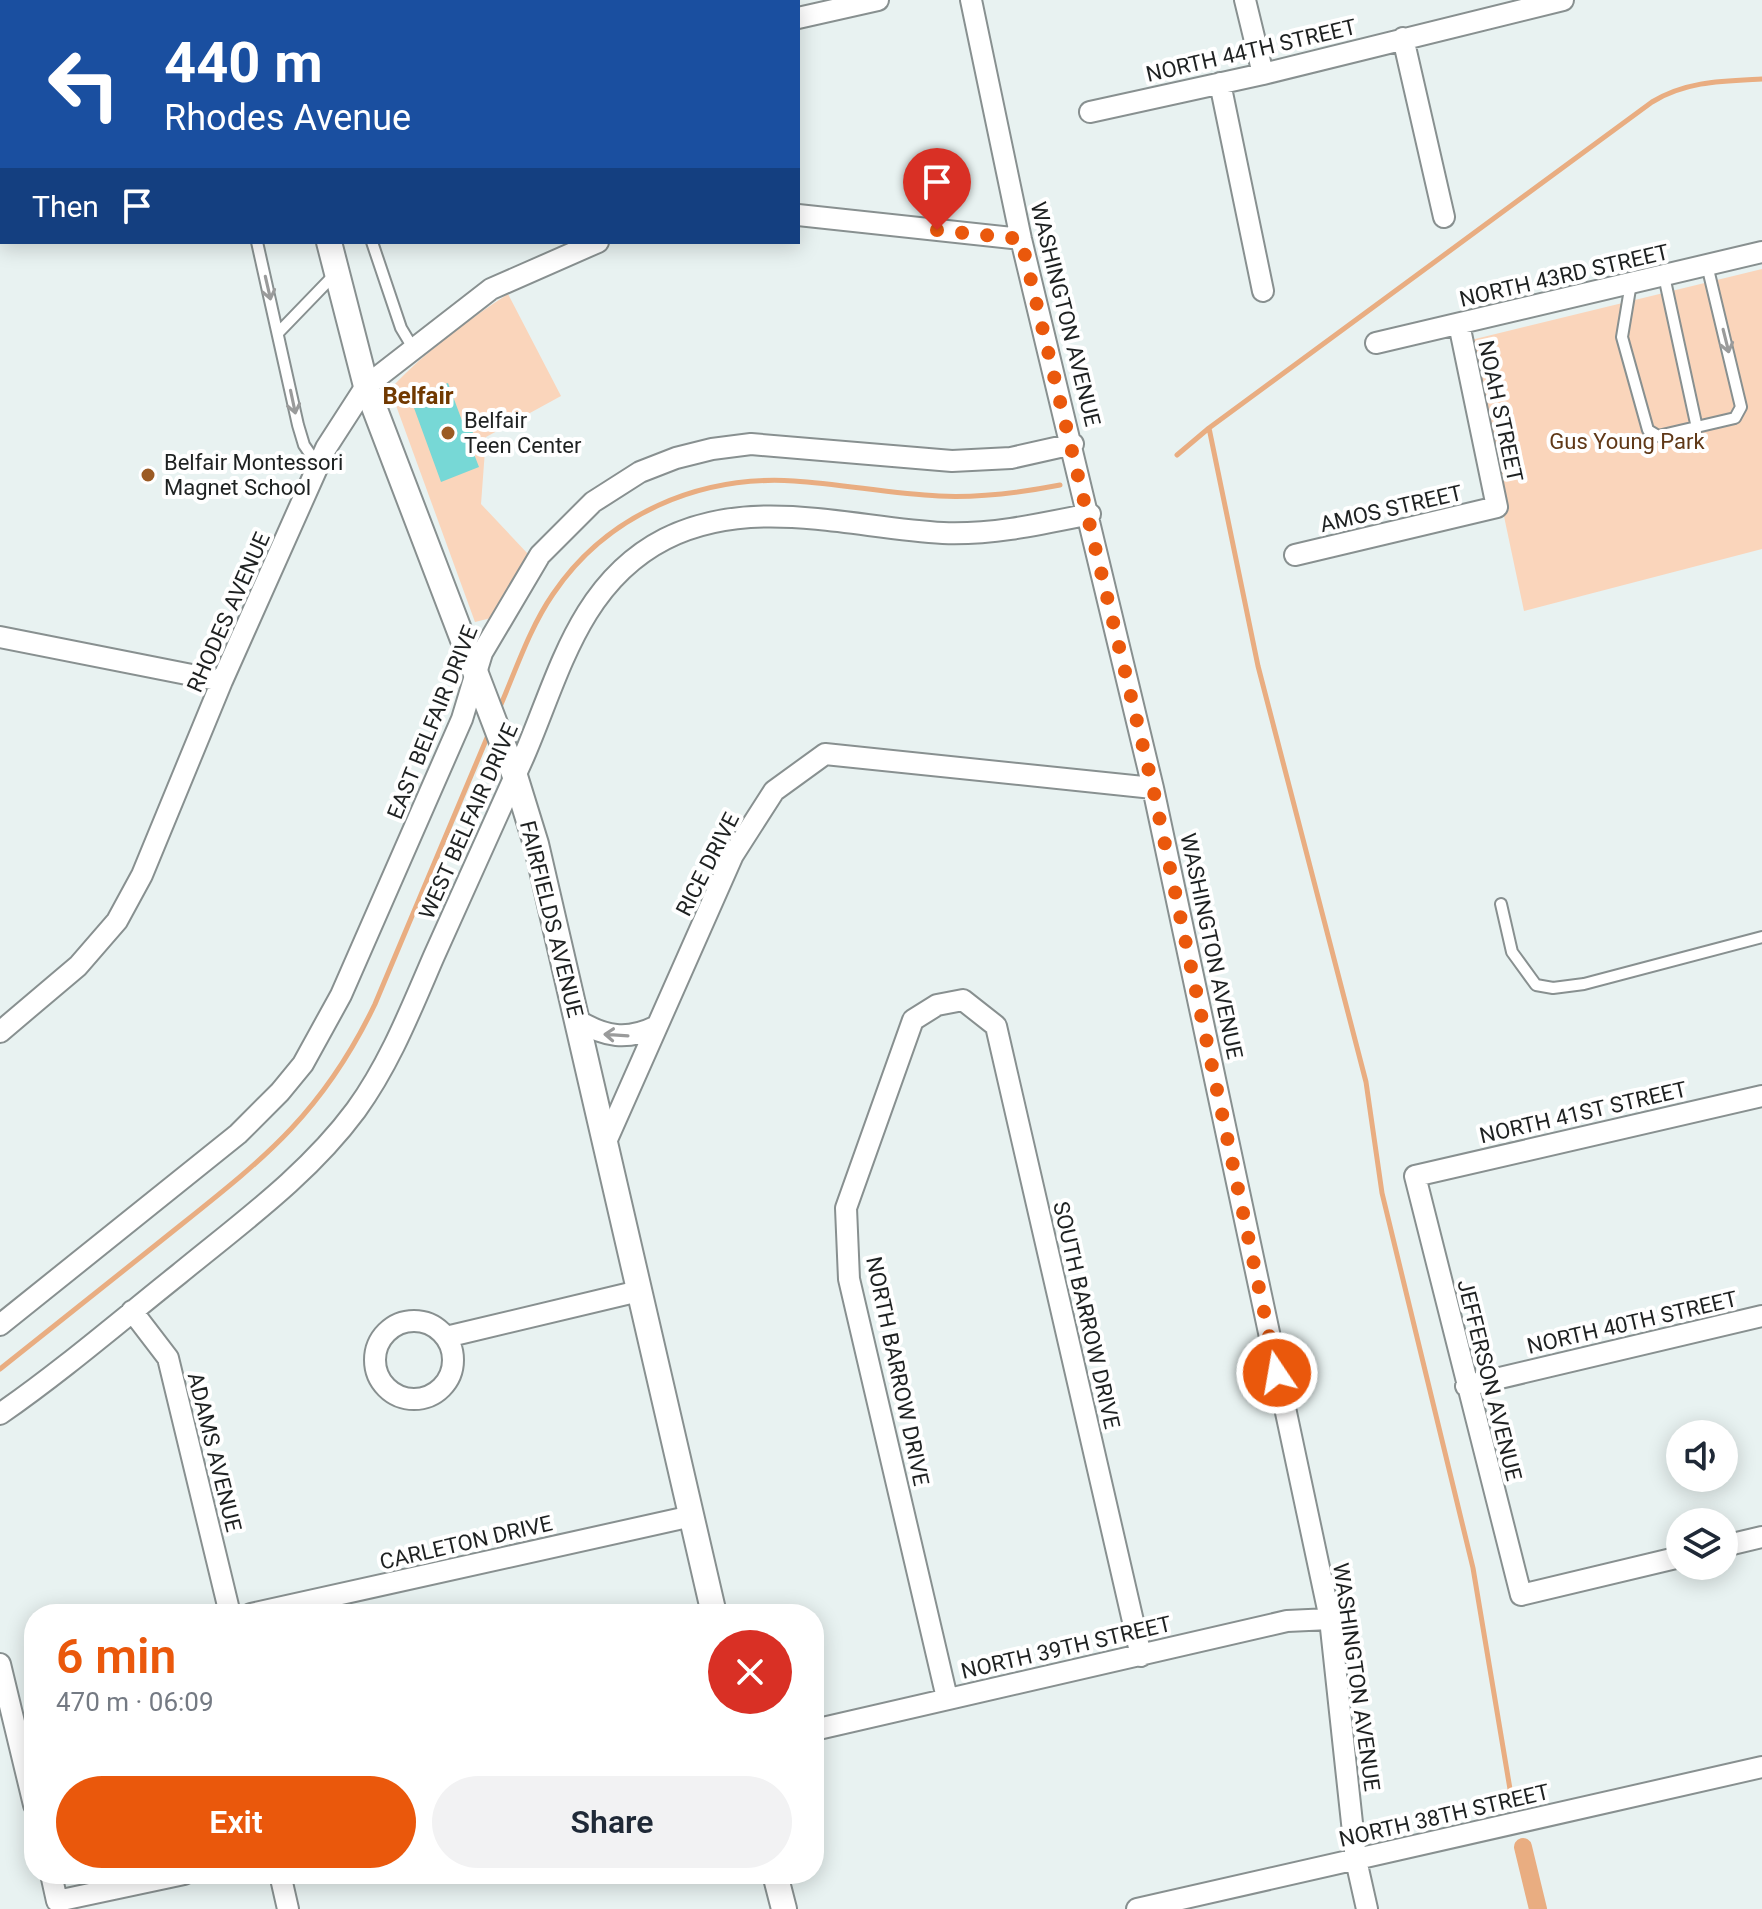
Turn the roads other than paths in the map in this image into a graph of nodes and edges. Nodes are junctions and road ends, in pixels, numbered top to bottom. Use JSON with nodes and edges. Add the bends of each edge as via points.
{"nodes":[{"id":1,"x":878,"y":0,"type":"edge"},
{"id":2,"x":971,"y":0,"type":"edge"},
{"id":3,"x":1245,"y":0,"type":"edge"},
{"id":4,"x":1563,"y":0,"type":"edge"},
{"id":5,"x":800,"y":18,"type":"edge"},
{"id":6,"x":1403,"y":38,"type":"junction"},
{"id":7,"x":1263,"y":74,"type":"junction"},
{"id":8,"x":1220,"y":83,"type":"junction"},
{"id":9,"x":1090,"y":112,"type":"dead end"},
{"id":10,"x":800,"y":215,"type":"edge"},
{"id":11,"x":1444,"y":217,"type":"dead end"},
{"id":12,"x":1021,"y":239,"type":"junction"},
{"id":13,"x":257,"y":244,"type":"edge"},
{"id":14,"x":329,"y":244,"type":"edge"},
{"id":15,"x":373,"y":244,"type":"edge"},
{"id":16,"x":592,"y":244,"type":"edge"},
{"id":17,"x":1762,"y":252,"type":"edge"},
{"id":18,"x":1707,"y":265,"type":"junction"},
{"id":19,"x":336,"y":273,"type":"junction"},
{"id":20,"x":1664,"y":276,"type":"junction"},
{"id":21,"x":1631,"y":283,"type":"junction"},
{"id":22,"x":1263,"y":291,"type":"dead end"},
{"id":23,"x":1459,"y":324,"type":"junction"},
{"id":24,"x":278,"y":333,"type":"junction"},
{"id":25,"x":1376,"y":343,"type":"dead end"},
{"id":26,"x":413,"y":348,"type":"junction"},
{"id":27,"x":366,"y":386,"type":"junction"},
{"id":28,"x":1697,"y":428,"type":"junction"},
{"id":29,"x":1073,"y":444,"type":"junction"},
{"id":30,"x":318,"y":466,"type":"junction"},
{"id":31,"x":1497,"y":507,"type":"joint"},
{"id":32,"x":1090,"y":514,"type":"junction"},
{"id":33,"x":1295,"y":555,"type":"dead end"},
{"id":34,"x":0,"y":617,"type":"edge"},
{"id":35,"x":0,"y":638,"type":"edge"},
{"id":36,"x":222,"y":681,"type":"junction"},
{"id":37,"x":478,"y":686,"type":"junction"},
{"id":38,"x":512,"y":767,"type":"junction"},
{"id":39,"x":1153,"y":788,"type":"junction"},
{"id":40,"x":1501,"y":904,"type":"dead end"},
{"id":41,"x":1762,"y":937,"type":"edge"},
{"id":42,"x":963,"y":1000,"type":"joint"},
{"id":43,"x":577,"y":1020,"type":"junction"},
{"id":44,"x":657,"y":1026,"type":"junction"},
{"id":45,"x":0,"y":1032,"type":"edge"},
{"id":46,"x":1762,"y":1096,"type":"edge"},
{"id":47,"x":605,"y":1144,"type":"junction"},
{"id":48,"x":1415,"y":1176,"type":"joint"},
{"id":49,"x":639,"y":1291,"type":"junction"},
{"id":50,"x":132,"y":1311,"type":"junction"},
{"id":51,"x":1762,"y":1316,"type":"edge"},
{"id":52,"x":0,"y":1325,"type":"edge"},
{"id":53,"x":446,"y":1337,"type":"dead end"},
{"id":54,"x":1466,"y":1386,"type":"junction"},
{"id":55,"x":0,"y":1414,"type":"edge"},
{"id":56,"x":692,"y":1516,"type":"junction"},
{"id":57,"x":1762,"y":1537,"type":"edge"},
{"id":58,"x":1738,"y":1543,"type":"edge"},
{"id":59,"x":1666,"y":1560,"type":"edge"},
{"id":60,"x":228,"y":1604,"type":"edge"},
{"id":61,"x":296,"y":1604,"type":"edge"},
{"id":62,"x":712,"y":1604,"type":"edge"},
{"id":63,"x":1330,"y":1619,"type":"junction"},
{"id":64,"x":1141,"y":1656,"type":"junction"},
{"id":65,"x":0,"y":1664,"type":"edge"},
{"id":66,"x":947,"y":1698,"type":"junction"},
{"id":67,"x":824,"y":1728,"type":"edge"},
{"id":68,"x":24,"y":1764,"type":"edge"},
{"id":69,"x":1762,"y":1767,"type":"edge"},
{"id":70,"x":1356,"y":1860,"type":"junction"},
{"id":71,"x":53,"y":1884,"type":"edge"},
{"id":72,"x":137,"y":1884,"type":"edge"},
{"id":73,"x":282,"y":1884,"type":"edge"},
{"id":74,"x":778,"y":1884,"type":"edge"},
{"id":75,"x":288,"y":1909,"type":"edge"},
{"id":76,"x":784,"y":1909,"type":"edge"},
{"id":77,"x":1137,"y":1909,"type":"edge"},
{"id":78,"x":1367,"y":1909,"type":"edge"}],
"edges":[{"from":1,"to":5,"type":"street"},
{"from":2,"to":12,"type":"street","name":"WASHINGTON AVENUE"},
{"from":3,"to":7,"type":"street"},
{"from":4,"to":6,"type":"street","name":"NORTH 44TH STREET"},
{"from":6,"to":7,"type":"street","name":"NORTH 44TH STREET"},
{"from":6,"to":11,"type":"street"},
{"from":7,"to":8,"type":"street","name":"NORTH 44TH STREET"},
{"from":8,"to":9,"type":"street","name":"NORTH 44TH STREET"},
{"from":8,"to":22,"type":"street"},
{"from":10,"to":12,"type":"street"},
{"from":12,"to":29,"type":"street","name":"WASHINGTON AVENUE"},
{"from":13,"to":24,"type":"lane","one_way":true},
{"from":14,"to":19,"type":"street","name":"FAIRFIELDS AVENUE"},
{"from":15,"to":26,"type":"lane"},
{"from":16,"to":26,"type":"street","name":"RHODES AVENUE","via":[[491,289]]},
{"from":17,"to":18,"type":"street","name":"NORTH 43RD STREET"},
{"from":18,"to":20,"type":"street","name":"NORTH 43RD STREET"},
{"from":18,"to":28,"type":"lane","one_way":true,"via":[[1741,407],[1735,418]]},
{"from":19,"to":24,"type":"lane"},
{"from":19,"to":27,"type":"street","name":"FAIRFIELDS AVENUE"},
{"from":20,"to":21,"type":"street","name":"NORTH 43RD STREET"},
{"from":20,"to":28,"type":"lane"},
{"from":21,"to":23,"type":"street","name":"NORTH 43RD STREET"},
{"from":21,"to":28,"type":"lane","via":[[1622,337],[1648,430],[1658,436]]},
{"from":23,"to":25,"type":"street","name":"NORTH 43RD STREET"},
{"from":23,"to":31,"type":"street","name":"NOAH STREET"},
{"from":24,"to":30,"type":"lane","one_way":true,"via":[[301,435]]},
{"from":26,"to":27,"type":"street","name":"RHODES AVENUE"},
{"from":27,"to":30,"type":"street","name":"RHODES AVENUE"},
{"from":27,"to":37,"type":"street","name":"FAIRFIELDS AVENUE"},
{"from":29,"to":32,"type":"street","name":"WASHINGTON AVENUE"},
{"from":29,"to":37,"type":"street","name":"EAST BELFAIR DRIVE","via":[[982,460],[751,444],[676,458],[640,472],[608,491],[552,541],[528,571],[482,653]]},
{"from":30,"to":36,"type":"street","name":"RHODES AVENUE"},
{"from":31,"to":33,"type":"street","name":"AMOS STREET"},
{"from":32,"to":38,"type":"street","name":"WEST BELFAIR DRIVE","via":[[1015,529],[944,533],[749,517],[665,539],[618,571],[588,610]]},
{"from":32,"to":39,"type":"street","name":"WASHINGTON AVENUE"},
{"from":34,"to":35,"type":"street"},
{"from":35,"to":36,"type":"street"},
{"from":36,"to":45,"type":"street","name":"RHODES AVENUE","via":[[142,875],[117,921],[78,966]]},
{"from":37,"to":38,"type":"street","name":"FAIRFIELDS AVENUE"},
{"from":37,"to":52,"type":"street","name":"EAST BELFAIR DRIVE","via":[[348,981],[303,1064],[238,1134]]},
{"from":38,"to":43,"type":"street","name":"FAIRFIELDS AVENUE","via":[[536,844]]},
{"from":38,"to":50,"type":"street","name":"WEST BELFAIR DRIVE","via":[[399,1035],[357,1109],[295,1178]]},
{"from":39,"to":44,"type":"street","name":"RICE DRIVE","via":[[825,754],[774,791],[733,855]]},
{"from":39,"to":63,"type":"street","name":"WASHINGTON AVENUE"},
{"from":40,"to":41,"type":"lane","via":[[1512,952],[1536,985],[1553,988]]},
{"from":42,"to":64,"type":"street","name":"SOUTH BARROW DRIVE","via":[[996,1026]]},
{"from":42,"to":66,"type":"street","name":"NORTH BARROW DRIVE","via":[[937,1005],[913,1020],[846,1208],[849,1279]]},
{"from":44,"to":43,"type":"street","one_way":true,"via":[[611,1036]]},
{"from":43,"to":47,"type":"street","name":"FAIRFIELDS AVENUE"},
{"from":44,"to":47,"type":"street","name":"RICE DRIVE"},
{"from":46,"to":48,"type":"street","name":"NORTH 41ST STREET"},
{"from":47,"to":49,"type":"street","name":"FAIRFIELDS AVENUE"},
{"from":48,"to":54,"type":"street","name":"JEFFERSON AVENUE"},
{"from":49,"to":53,"type":"street"},
{"from":49,"to":56,"type":"street","name":"FAIRFIELDS AVENUE"},
{"from":50,"to":55,"type":"street","name":"WEST BELFAIR DRIVE"},
{"from":50,"to":60,"type":"street","name":"ADAMS AVENUE","via":[[168,1358]]},
{"from":51,"to":54,"type":"street","name":"NORTH 40TH STREET"},
{"from":54,"to":59,"type":"street","name":"JEFFERSON AVENUE","via":[[1521,1595]]},
{"from":56,"to":61,"type":"street","name":"CARLETON DRIVE"},
{"from":56,"to":62,"type":"street","name":"FAIRFIELDS AVENUE"},
{"from":57,"to":58,"type":"street"},
{"from":63,"to":64,"type":"street","name":"NORTH 39TH STREET","via":[[1287,1621]]},
{"from":63,"to":70,"type":"street","name":"WASHINGTON AVENUE"},
{"from":64,"to":66,"type":"street","name":"NORTH 39TH STREET"},
{"from":65,"to":68,"type":"street"},
{"from":66,"to":67,"type":"street","name":"NORTH 39TH STREET"},
{"from":69,"to":70,"type":"street","name":"NORTH 38TH STREET"},
{"from":70,"to":77,"type":"street","name":"NORTH 38TH STREET"},
{"from":70,"to":78,"type":"street","name":"WASHINGTON AVENUE"},
{"from":71,"to":72,"type":"street","via":[[57,1901]]},
{"from":73,"to":75,"type":"street"},
{"from":74,"to":76,"type":"street"}]}
